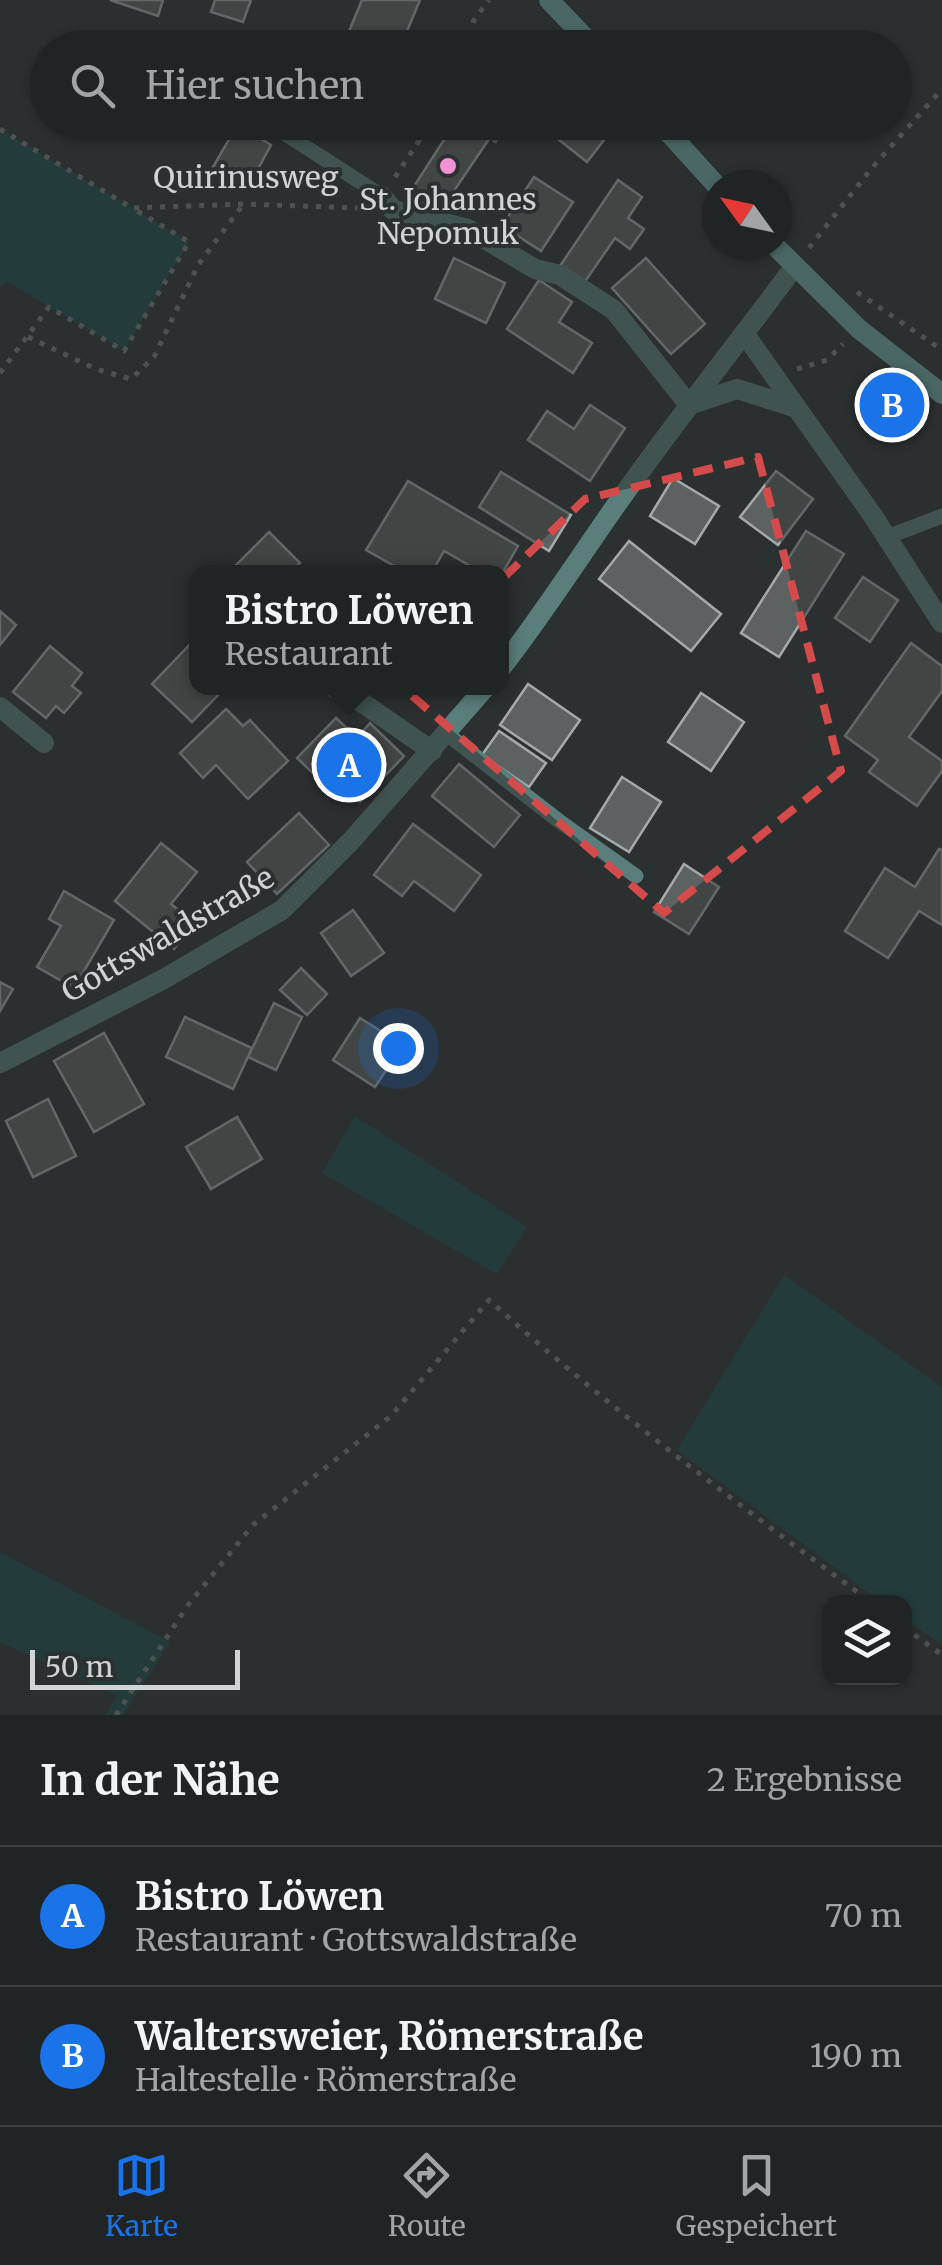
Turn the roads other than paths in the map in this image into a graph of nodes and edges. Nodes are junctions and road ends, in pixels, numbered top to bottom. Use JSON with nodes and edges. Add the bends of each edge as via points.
{"nodes":[{"id":1,"x":553,"y":13,"type":"edge"},
{"id":2,"x":573,"y":30,"type":"edge"},
{"id":3,"x":294,"y":140,"type":"edge"},
{"id":4,"x":675,"y":140,"type":"edge"},
{"id":5,"x":702,"y":170,"type":"edge"},
{"id":6,"x":388,"y":203,"type":"joint"},
{"id":7,"x":788,"y":260,"type":"edge"},
{"id":8,"x":794,"y":266,"type":"junction"},
{"id":9,"x":744,"y":333,"type":"junction"},
{"id":10,"x":942,"y":394,"type":"edge"},
{"id":11,"x":689,"y":405,"type":"junction"},
{"id":12,"x":798,"y":408,"type":"junction"},
{"id":13,"x":942,"y":516,"type":"edge"},
{"id":14,"x":886,"y":537,"type":"junction"},
{"id":15,"x":942,"y":623,"type":"edge"},
{"id":16,"x":509,"y":658,"type":"edge"},
{"id":17,"x":349,"y":695,"type":"edge"},
{"id":18,"x":480,"y":695,"type":"edge"},
{"id":19,"x":0,"y":707,"type":"edge"},
{"id":20,"x":447,"y":734,"type":"junction"},
{"id":21,"x":44,"y":743,"type":"dead end"},
{"id":22,"x":432,"y":751,"type":"junction"},
{"id":23,"x":636,"y":876,"type":"dead end"},
{"id":24,"x":2,"y":1059,"type":"edge"}],
"edges":[{"from":1,"to":2,"type":"street"},
{"from":3,"to":6,"type":"lane","name":"Quirinusweg"},
{"from":4,"to":5,"type":"street"},
{"from":6,"to":11,"type":"street","name":"Quirinusweg","via":[[468,229],[535,269],[560,274],[614,310]]},
{"from":7,"to":8,"type":"street"},
{"from":8,"to":9,"type":"street"},
{"from":8,"to":10,"type":"street","via":[[859,329]]},
{"from":9,"to":11,"type":"street"},
{"from":9,"to":12,"type":"street"},
{"from":11,"to":12,"type":"street","via":[[737,389]]},
{"from":11,"to":16,"type":"street"},
{"from":12,"to":14,"type":"street"},
{"from":13,"to":14,"type":"lane"},
{"from":14,"to":15,"type":"street"},
{"from":17,"to":22,"type":"street"},
{"from":18,"to":20,"type":"street","name":"Gottswaldstraße"},
{"from":19,"to":21,"type":"street"},
{"from":20,"to":22,"type":"street","name":"Gottswaldstraße"},
{"from":20,"to":23,"type":"lane"},
{"from":22,"to":24,"type":"street","name":"Gottswaldstraße","via":[[282,910],[162,980]]}]}
